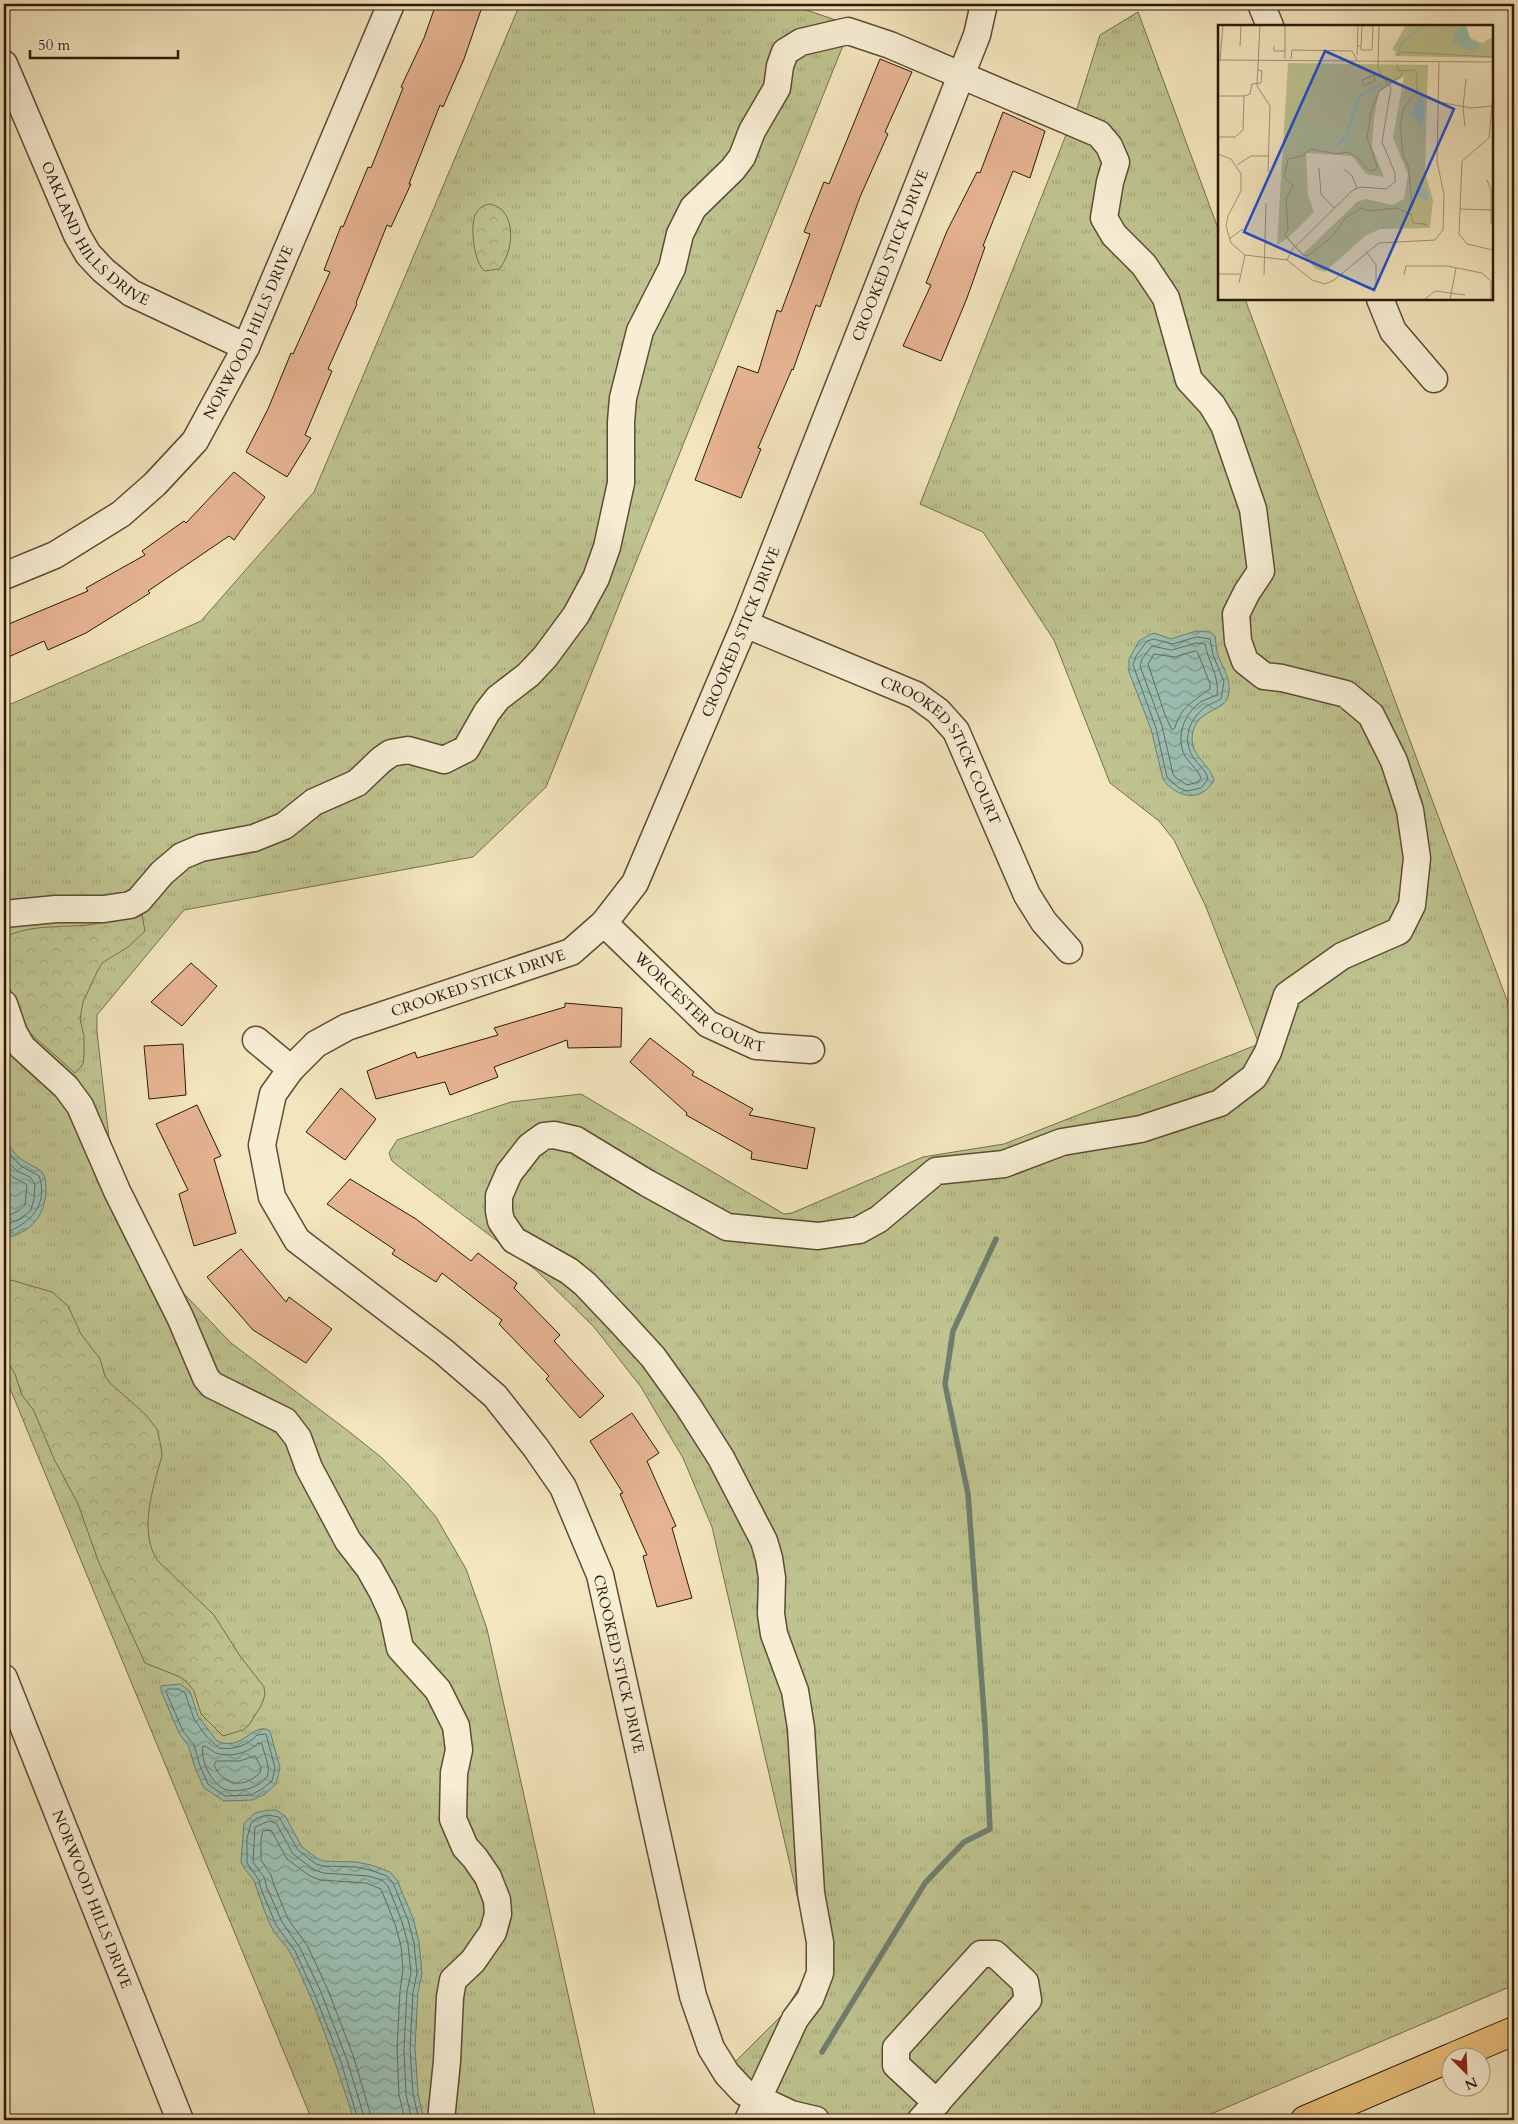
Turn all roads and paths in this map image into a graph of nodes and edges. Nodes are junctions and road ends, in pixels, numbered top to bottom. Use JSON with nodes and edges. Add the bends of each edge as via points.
{"nodes":[{"id":1,"x":391,"y":4,"type":"edge"},
{"id":2,"x":984,"y":4,"type":"edge"},
{"id":3,"x":1261,"y":4,"type":"edge"},
{"id":4,"x":1270,"y":25,"type":"edge"},
{"id":5,"x":4,"y":64,"type":"edge"},
{"id":6,"x":961,"y":74,"type":"junction"},
{"id":7,"x":1380,"y":300,"type":"edge"},
{"id":8,"x":246,"y":347,"type":"junction"},
{"id":9,"x":1434,"y":378,"type":"dead end"},
{"id":10,"x":4,"y":576,"type":"edge"},
{"id":11,"x":745,"y":624,"type":"junction"},
{"id":12,"x":4,"y":915,"type":"edge"},
{"id":13,"x":604,"y":923,"type":"junction"},
{"id":14,"x":1069,"y":950,"type":"dead end"},
{"id":15,"x":4,"y":1004,"type":"edge"},
{"id":16,"x":256,"y":1040,"type":"dead end"},
{"id":17,"x":811,"y":1050,"type":"dead end"},
{"id":18,"x":291,"y":1069,"type":"junction"},
{"id":19,"x":4,"y":1678,"type":"edge"},
{"id":20,"x":1514,"y":2031,"type":"edge"},
{"id":21,"x":1479,"y":2046,"type":"edge"},
{"id":22,"x":1440,"y":2062,"type":"edge"},
{"id":23,"x":754,"y":2110,"type":"edge"},
{"id":24,"x":929,"y":2112,"type":"edge"},
{"id":25,"x":180,"y":2120,"type":"edge"},
{"id":26,"x":441,"y":2120,"type":"edge"},
{"id":27,"x":816,"y":2120,"type":"edge"},
{"id":28,"x":1305,"y":2120,"type":"edge"}],
"edges":[{"from":1,"to":8,"type":"street","name":"NORWOOD HILLS DRIVE"},
{"from":2,"to":6,"type":"street","name":"CROOKED STICK DRIVE","via":[[977,35]]},
{"from":3,"to":4,"type":"street"},
{"from":5,"to":8,"type":"street","name":"OAKLAND HILLS DRIVE","via":[[88,254],[132,293]]},
{"from":6,"to":11,"type":"street","name":"CROOKED STICK DRIVE"},
{"from":6,"to":12,"type":"street","via":[[848,31],[801,42],[785,52],[776,88],[752,131],[742,157],[693,208],[680,234],[672,268],[640,331],[623,398],[621,483],[607,547],[596,578],[576,615],[545,658],[498,698],[466,749],[444,760],[408,750],[391,753],[358,783],[314,802],[284,826],[254,838],[201,848],[182,856],[139,900],[130,905]]},
{"from":6,"to":23,"type":"street","via":[[1100,134],[1109,146],[1116,162],[1104,218],[1114,235],[1144,265],[1166,298],[1189,380],[1224,425],[1253,508],[1260,571],[1236,614],[1238,641],[1245,661],[1264,676],[1346,694],[1371,715],[1394,761],[1410,810],[1417,858],[1412,905],[1399,931],[1342,956],[1287,995],[1268,1052],[1254,1077],[1220,1103],[1141,1128],[1062,1142],[1004,1164],[936,1171],[879,1219],[859,1230],[818,1236],[727,1227],[565,1136],[544,1136],[536,1141],[509,1173],[499,1196],[501,1221],[507,1231],[514,1240],[585,1284],[653,1357],[721,1458],[764,1541],[769,1558],[774,1634],[795,1690],[801,1728],[811,1893],[820,1942],[820,1973],[810,1999],[795,2019]]},
{"from":7,"to":9,"type":"street","via":[[1393,331]]},
{"from":8,"to":10,"type":"street","name":"NORWOOD HILLS DRIVE","via":[[195,441],[136,504],[55,555]]},
{"from":11,"to":13,"type":"street","name":"CROOKED STICK DRIVE","via":[[635,883]]},
{"from":11,"to":14,"type":"street","name":"CROOKED STICK COURT","via":[[916,694],[938,710],[956,731],[1027,895],[1044,922]]},
{"from":13,"to":17,"type":"street","name":"WORCESTER COURT","via":[[708,1024],[756,1046]]},
{"from":13,"to":18,"type":"street","name":"CROOKED STICK DRIVE","via":[[570,952],[347,1027],[316,1044]]},
{"from":15,"to":26,"type":"street","via":[[22,1047],[66,1087],[80,1106],[206,1378],[212,1385],[285,1421],[298,1438],[309,1468],[348,1541],[384,1593],[400,1648],[438,1690],[456,1726],[458,1750],[453,1819],[465,1847],[488,1878],[497,1900],[498,1914],[493,1932],[473,1961],[453,1980]]},
{"from":16,"to":18,"type":"street"},
{"from":18,"to":23,"type":"street","name":"CROOKED STICK DRIVE","via":[[273,1094],[262,1145],[272,1197],[297,1240],[444,1352],[495,1396],[563,1487],[600,1575],[693,1996],[711,2048]]},
{"from":19,"to":25,"type":"street","name":"NORWOOD HILLS DRIVE"},
{"from":20,"to":21,"type":"main road"},
{"from":22,"to":28,"type":"main road"},
{"from":23,"to":27,"type":"street","name":"CROOKED STICK DRIVE"},
{"from":24,"to":24,"type":"street","via":[[1028,2000],[1025,1982],[995,1954],[981,1954],[896,2048],[896,2065]]}]}
